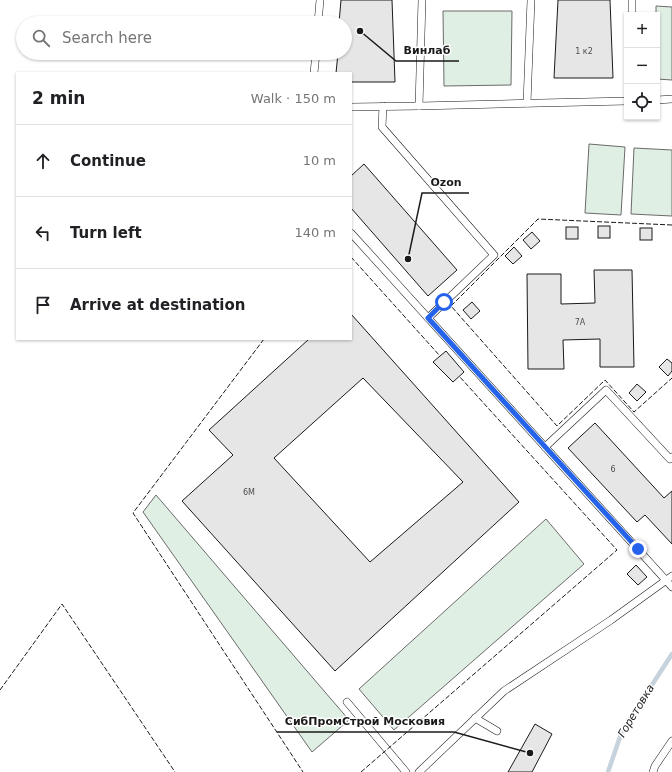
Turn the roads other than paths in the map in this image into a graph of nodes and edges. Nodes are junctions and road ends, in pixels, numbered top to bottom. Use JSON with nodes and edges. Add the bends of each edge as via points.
{"nodes":[{"id":1,"x":320,"y":0,"type":"edge"},
{"id":2,"x":422,"y":0,"type":"edge"},
{"id":3,"x":531,"y":0,"type":"edge"},
{"id":4,"x":632,"y":0,"type":"edge"},
{"id":5,"x":632,"y":12,"type":"edge"},
{"id":6,"x":319,"y":16,"type":"edge"},
{"id":7,"x":315,"y":60,"type":"edge"},
{"id":8,"x":314,"y":72,"type":"edge"},
{"id":9,"x":660,"y":100,"type":"edge"},
{"id":10,"x":672,"y":100,"type":"edge"},
{"id":11,"x":624,"y":101,"type":"edge"},
{"id":12,"x":528,"y":103,"type":"junction"},
{"id":13,"x":383,"y":106,"type":"junction"},
{"id":14,"x":419,"y":106,"type":"junction"},
{"id":15,"x":352,"y":107,"type":"edge"},
{"id":16,"x":352,"y":234,"type":"edge"},
{"id":17,"x":428,"y":318,"type":"junction"},
{"id":18,"x":545,"y":447,"type":"junction"},
{"id":19,"x":672,"y":457,"type":"edge"},
{"id":20,"x":669,"y":578,"type":"edge"},
{"id":21,"x":672,"y":587,"type":"edge"},
{"id":22,"x":347,"y":702,"type":"dead end"},
{"id":23,"x":475,"y":718,"type":"junction"},
{"id":24,"x":497,"y":731,"type":"dead end"},
{"id":25,"x":672,"y":741,"type":"edge"},
{"id":26,"x":406,"y":772,"type":"edge"},
{"id":27,"x":419,"y":772,"type":"edge"},
{"id":28,"x":653,"y":772,"type":"edge"}],
"edges":[{"from":1,"to":6,"type":"lane"},
{"from":2,"to":14,"type":"lane"},
{"from":3,"to":12,"type":"lane"},
{"from":4,"to":5,"type":"lane"},
{"from":7,"to":8,"type":"lane"},
{"from":9,"to":10,"type":"lane"},
{"from":11,"to":12,"type":"lane"},
{"from":12,"to":14,"type":"lane"},
{"from":13,"to":14,"type":"lane"},
{"from":13,"to":15,"type":"lane"},
{"from":13,"to":17,"type":"lane","via":[[382,127],[494,255]]},
{"from":16,"to":17,"type":"lane"},
{"from":17,"to":18,"type":"lane"},
{"from":18,"to":19,"type":"lane","via":[[606,390],[670,459]]},
{"from":18,"to":20,"type":"lane"},
{"from":20,"to":21,"type":"lane"},
{"from":20,"to":23,"type":"lane","via":[[504,691]]},
{"from":22,"to":26,"type":"lane"},
{"from":23,"to":24,"type":"lane"},
{"from":23,"to":27,"type":"lane"},
{"from":25,"to":28,"type":"lane"}]}
